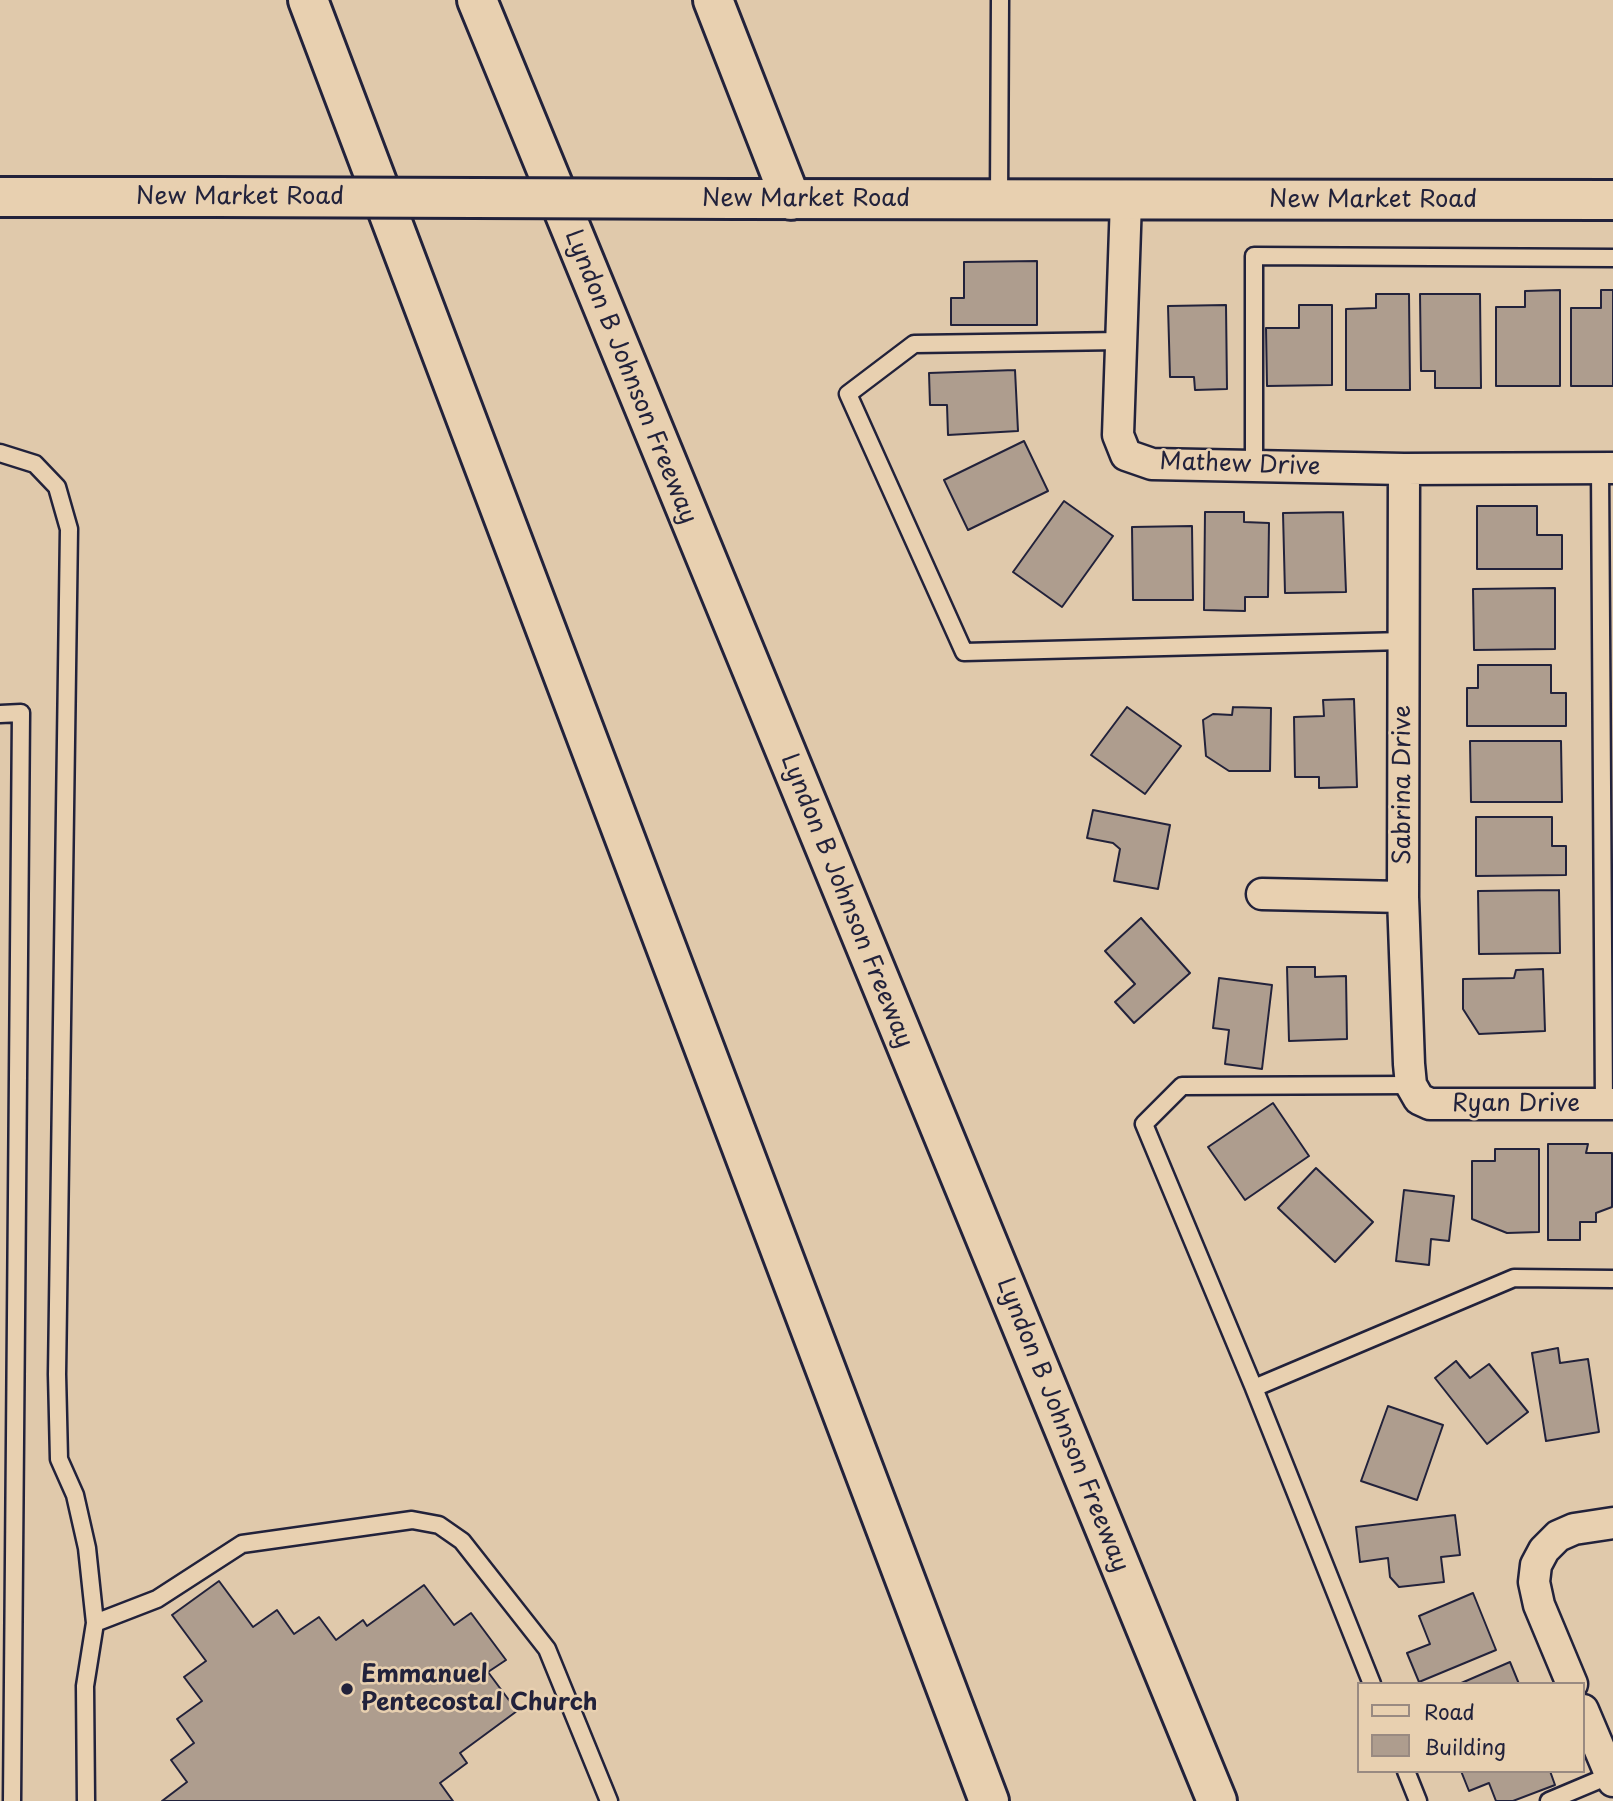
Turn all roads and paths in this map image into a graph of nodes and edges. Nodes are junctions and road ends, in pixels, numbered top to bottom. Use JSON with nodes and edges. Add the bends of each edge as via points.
{"nodes":[{"id":1,"x":308,"y":0,"type":"edge"},
{"id":2,"x":477,"y":0,"type":"edge"},
{"id":3,"x":713,"y":0,"type":"edge"},
{"id":4,"x":1000,"y":0,"type":"edge"},
{"id":5,"x":0,"y":197,"type":"edge"},
{"id":6,"x":791,"y":200,"type":"junction"},
{"id":7,"x":999,"y":200,"type":"junction"},
{"id":8,"x":1125,"y":200,"type":"junction"},
{"id":9,"x":1613,"y":200,"type":"edge"},
{"id":10,"x":1613,"y":258,"type":"edge"},
{"id":11,"x":1121,"y":341,"type":"junction"},
{"id":12,"x":0,"y":453,"type":"edge"},
{"id":13,"x":1254,"y":467,"type":"junction"},
{"id":14,"x":1607,"y":468,"type":"edge"},
{"id":15,"x":1404,"y":469,"type":"junction"},
{"id":16,"x":1404,"y":641,"type":"junction"},
{"id":17,"x":0,"y":713,"type":"edge"},
{"id":18,"x":1262,"y":894,"type":"dead end"},
{"id":19,"x":1403,"y":897,"type":"junction"},
{"id":20,"x":1415,"y":1092,"type":"junction"},
{"id":21,"x":1609,"y":1104,"type":"edge"},
{"id":22,"x":1613,"y":1279,"type":"edge"},
{"id":23,"x":1254,"y":1388,"type":"junction"},
{"id":24,"x":1613,"y":1522,"type":"edge"},
{"id":25,"x":95,"y":1623,"type":"junction"},
{"id":26,"x":1371,"y":1682,"type":"edge"},
{"id":27,"x":1571,"y":1682,"type":"edge"},
{"id":28,"x":1585,"y":1715,"type":"edge"},
{"id":29,"x":1407,"y":1773,"type":"edge"},
{"id":30,"x":1612,"y":1776,"type":"edge"},
{"id":31,"x":12,"y":1801,"type":"edge"},
{"id":32,"x":86,"y":1801,"type":"edge"},
{"id":33,"x":608,"y":1801,"type":"edge"},
{"id":34,"x":989,"y":1801,"type":"edge"},
{"id":35,"x":1217,"y":1801,"type":"edge"},
{"id":36,"x":1418,"y":1801,"type":"edge"},
{"id":37,"x":1549,"y":1801,"type":"edge"}],
"edges":[{"from":1,"to":34,"type":"main road"},
{"from":2,"to":35,"type":"main road","name":"Lyndon B Johnson Freeway"},
{"from":3,"to":6,"type":"main road"},
{"from":4,"to":7,"type":"lane"},
{"from":5,"to":6,"type":"main road","name":"New Market Road","bridge":true},
{"from":6,"to":7,"type":"main road","name":"New Market Road"},
{"from":7,"to":8,"type":"main road","name":"New Market Road"},
{"from":8,"to":9,"type":"main road","name":"New Market Road"},
{"from":8,"to":11,"type":"street","name":"Mathew Drive"},
{"from":10,"to":13,"type":"lane","via":[[1254,256]]},
{"from":11,"to":13,"type":"street","name":"Mathew Drive","via":[[1118,435],[1125,454],[1152,464]]},
{"from":11,"to":16,"type":"lane","via":[[914,344],[848,394],[964,652]]},
{"from":12,"to":25,"type":"lane","via":[[35,464],[57,487],[69,528],[59,1459],[75,1495],[87,1548]]},
{"from":13,"to":15,"type":"street","name":"Mathew Drive"},
{"from":14,"to":15,"type":"street","name":"Mathew Drive"},
{"from":14,"to":21,"type":"lane"},
{"from":15,"to":16,"type":"street","name":"Sabrina Drive"},
{"from":16,"to":19,"type":"street","name":"Sabrina Drive"},
{"from":17,"to":31,"type":"lane","via":[[21,713]]},
{"from":18,"to":19,"type":"street"},
{"from":19,"to":20,"type":"street","name":"Sabrina Drive","via":[[1409,1064]]},
{"from":20,"to":21,"type":"street","name":"Ryan Drive","via":[[1430,1104]]},
{"from":20,"to":23,"type":"lane","via":[[1182,1086],[1144,1124]]},
{"from":22,"to":23,"type":"lane","via":[[1514,1278]]},
{"from":23,"to":26,"type":"lane"},
{"from":24,"to":27,"type":"street","via":[[1558,1536],[1536,1565],[1539,1605]]},
{"from":25,"to":32,"type":"lane","via":[[85,1686]]},
{"from":25,"to":33,"type":"lane","via":[[157,1599],[242,1544],[412,1520],[439,1525],[463,1541],[547,1649]]},
{"from":28,"to":30,"type":"street"},
{"from":29,"to":36,"type":"lane"},
{"from":30,"to":37,"type":"lane"}]}
